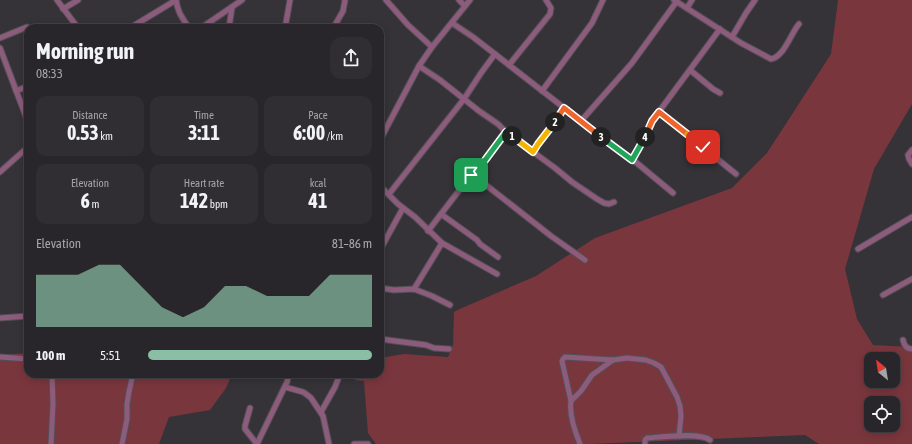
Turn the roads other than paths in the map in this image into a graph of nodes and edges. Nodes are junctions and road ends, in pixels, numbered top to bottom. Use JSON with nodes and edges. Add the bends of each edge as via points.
{"nodes":[{"id":1,"x":56,"y":0,"type":"edge"},
{"id":2,"x":78,"y":0,"type":"edge"},
{"id":3,"x":176,"y":0,"type":"edge"},
{"id":4,"x":242,"y":0,"type":"edge"},
{"id":5,"x":290,"y":0,"type":"edge"},
{"id":6,"x":345,"y":0,"type":"edge"},
{"id":7,"x":386,"y":0,"type":"edge"},
{"id":8,"x":460,"y":0,"type":"edge"},
{"id":9,"x":470,"y":0,"type":"edge"},
{"id":10,"x":546,"y":0,"type":"edge"},
{"id":11,"x":603,"y":0,"type":"edge"},
{"id":12,"x":692,"y":0,"type":"edge"},
{"id":13,"x":755,"y":0,"type":"edge"},
{"id":14,"x":676,"y":1,"type":"edge"},
{"id":15,"x":233,"y":4,"type":"edge"},
{"id":16,"x":465,"y":6,"type":"junction"},
{"id":17,"x":687,"y":8,"type":"junction"},
{"id":18,"x":63,"y":9,"type":"junction"},
{"id":19,"x":452,"y":23,"type":"junction"},
{"id":20,"x":75,"y":24,"type":"edge"},
{"id":21,"x":137,"y":24,"type":"edge"},
{"id":22,"x":187,"y":24,"type":"edge"},
{"id":23,"x":206,"y":24,"type":"edge"},
{"id":24,"x":230,"y":24,"type":"edge"},
{"id":25,"x":286,"y":24,"type":"edge"},
{"id":26,"x":336,"y":24,"type":"edge"},
{"id":27,"x":799,"y":24,"type":"dead end"},
{"id":28,"x":24,"y":28,"type":"edge"},
{"id":29,"x":720,"y":29,"type":"junction"},
{"id":30,"x":732,"y":37,"type":"junction"},
{"id":31,"x":0,"y":38,"type":"edge"},
{"id":32,"x":432,"y":47,"type":"junction"},
{"id":33,"x":0,"y":48,"type":"edge"},
{"id":34,"x":495,"y":54,"type":"junction"},
{"id":35,"x":509,"y":65,"type":"junction"},
{"id":36,"x":419,"y":66,"type":"junction"},
{"id":37,"x":690,"y":70,"type":"junction"},
{"id":38,"x":24,"y":88,"type":"edge"},
{"id":39,"x":542,"y":90,"type":"junction"},
{"id":40,"x":16,"y":91,"type":"junction"},
{"id":41,"x":720,"y":93,"type":"dead end"},
{"id":42,"x":464,"y":99,"type":"junction"},
{"id":43,"x":564,"y":108,"type":"junction"},
{"id":44,"x":24,"y":112,"type":"edge"},
{"id":45,"x":659,"y":112,"type":"junction"},
{"id":46,"x":581,"y":122,"type":"junction"},
{"id":47,"x":384,"y":132,"type":"edge"},
{"id":48,"x":506,"y":132,"type":"junction"},
{"id":49,"x":912,"y":150,"type":"edge"},
{"id":50,"x":24,"y":151,"type":"edge"},
{"id":51,"x":533,"y":152,"type":"junction"},
{"id":52,"x":632,"y":160,"type":"junction"},
{"id":53,"x":912,"y":164,"type":"edge"},
{"id":54,"x":0,"y":172,"type":"edge"},
{"id":55,"x":736,"y":174,"type":"dead end"},
{"id":56,"x":474,"y":175,"type":"junction"},
{"id":57,"x":384,"y":190,"type":"edge"},
{"id":58,"x":673,"y":193,"type":"dead end"},
{"id":59,"x":389,"y":194,"type":"junction"},
{"id":60,"x":614,"y":202,"type":"dead end"},
{"id":61,"x":402,"y":208,"type":"junction"},
{"id":62,"x":441,"y":214,"type":"junction"},
{"id":63,"x":912,"y":217,"type":"edge"},
{"id":64,"x":428,"y":231,"type":"junction"},
{"id":65,"x":384,"y":242,"type":"edge"},
{"id":66,"x":442,"y":243,"type":"junction"},
{"id":67,"x":858,"y":249,"type":"dead end"},
{"id":68,"x":498,"y":256,"type":"dead end"},
{"id":69,"x":585,"y":260,"type":"dead end"},
{"id":70,"x":497,"y":274,"type":"dead end"},
{"id":71,"x":912,"y":279,"type":"edge"},
{"id":72,"x":384,"y":289,"type":"edge"},
{"id":73,"x":414,"y":289,"type":"junction"},
{"id":74,"x":883,"y":295,"type":"dead end"},
{"id":75,"x":450,"y":305,"type":"dead end"},
{"id":76,"x":24,"y":316,"type":"edge"},
{"id":77,"x":0,"y":318,"type":"edge"},
{"id":78,"x":384,"y":340,"type":"edge"},
{"id":79,"x":903,"y":340,"type":"dead end"},
{"id":80,"x":449,"y":349,"type":"dead end"},
{"id":81,"x":912,"y":349,"type":"edge"},
{"id":82,"x":0,"y":357,"type":"edge"},
{"id":83,"x":24,"y":359,"type":"edge"},
{"id":84,"x":613,"y":360,"type":"junction"},
{"id":85,"x":52,"y":378,"type":"edge"},
{"id":86,"x":132,"y":378,"type":"edge"},
{"id":87,"x":288,"y":378,"type":"edge"},
{"id":88,"x":338,"y":378,"type":"edge"},
{"id":89,"x":285,"y":387,"type":"junction"},
{"id":90,"x":571,"y":401,"type":"junction"},
{"id":91,"x":250,"y":408,"type":"dead end"},
{"id":92,"x":321,"y":412,"type":"junction"},
{"id":93,"x":679,"y":436,"type":"junction"},
{"id":94,"x":710,"y":440,"type":"dead end"},
{"id":95,"x":50,"y":444,"type":"edge"},
{"id":96,"x":122,"y":444,"type":"edge"},
{"id":97,"x":259,"y":444,"type":"edge"},
{"id":98,"x":329,"y":444,"type":"edge"},
{"id":99,"x":354,"y":444,"type":"edge"},
{"id":100,"x":368,"y":444,"type":"edge"},
{"id":101,"x":580,"y":444,"type":"edge"},
{"id":102,"x":645,"y":444,"type":"edge"}],
"edges":[{"from":1,"to":18,"type":"street"},
{"from":2,"to":18,"type":"street"},
{"from":3,"to":21,"type":"street"},
{"from":3,"to":22,"type":"street","via":[[177,8]]},
{"from":4,"to":15,"type":"street"},
{"from":5,"to":25,"type":"street"},
{"from":6,"to":26,"type":"street","via":[[343,11]]},
{"from":7,"to":32,"type":"street"},
{"from":8,"to":16,"type":"street"},
{"from":9,"to":16,"type":"street"},
{"from":10,"to":35,"type":"street","via":[[551,8],[550,14]]},
{"from":11,"to":39,"type":"street","via":[[592,23]]},
{"from":12,"to":17,"type":"street"},
{"from":13,"to":30,"type":"street"},
{"from":14,"to":17,"type":"street"},
{"from":14,"to":46,"type":"street","via":[[632,63]]},
{"from":15,"to":23,"type":"street"},
{"from":15,"to":24,"type":"street"},
{"from":16,"to":19,"type":"street"},
{"from":17,"to":29,"type":"street"},
{"from":18,"to":20,"type":"street"},
{"from":19,"to":32,"type":"street"},
{"from":19,"to":34,"type":"street"},
{"from":27,"to":30,"type":"street","via":[[775,59],[763,56]]},
{"from":28,"to":31,"type":"street"},
{"from":29,"to":30,"type":"street"},
{"from":29,"to":37,"type":"street"},
{"from":32,"to":36,"type":"street"},
{"from":33,"to":40,"type":"street"},
{"from":34,"to":35,"type":"street"},
{"from":34,"to":42,"type":"street"},
{"from":35,"to":39,"type":"street"},
{"from":36,"to":42,"type":"street"},
{"from":36,"to":47,"type":"street"},
{"from":37,"to":41,"type":"street"},
{"from":37,"to":45,"type":"street"},
{"from":38,"to":40,"type":"street"},
{"from":39,"to":43,"type":"street"},
{"from":40,"to":44,"type":"street"},
{"from":42,"to":48,"type":"street"},
{"from":42,"to":59,"type":"street"},
{"from":43,"to":46,"type":"street"},
{"from":43,"to":51,"type":"street"},
{"from":45,"to":52,"type":"street"},
{"from":45,"to":55,"type":"street"},
{"from":46,"to":52,"type":"street"},
{"from":48,"to":51,"type":"street"},
{"from":48,"to":56,"type":"street"},
{"from":49,"to":53,"type":"street","via":[[908,155]]},
{"from":50,"to":54,"type":"street"},
{"from":51,"to":60,"type":"street","via":[[597,199],[609,204]]},
{"from":52,"to":58,"type":"street"},
{"from":56,"to":62,"type":"street","via":[[471,175]]},
{"from":56,"to":69,"type":"street"},
{"from":57,"to":59,"type":"street"},
{"from":59,"to":61,"type":"street"},
{"from":61,"to":64,"type":"street"},
{"from":61,"to":65,"type":"street"},
{"from":62,"to":64,"type":"street"},
{"from":62,"to":68,"type":"street"},
{"from":63,"to":67,"type":"street"},
{"from":64,"to":66,"type":"street"},
{"from":66,"to":70,"type":"street"},
{"from":66,"to":73,"type":"street"},
{"from":71,"to":74,"type":"street"},
{"from":72,"to":73,"type":"street"},
{"from":73,"to":75,"type":"street"},
{"from":76,"to":77,"type":"street"},
{"from":78,"to":80,"type":"street"},
{"from":79,"to":81,"type":"street","via":[[908,348]]},
{"from":82,"to":83,"type":"street"},
{"from":84,"to":90,"type":"street","via":[[595,372]]},
{"from":84,"to":90,"type":"street","via":[[565,357],[562,361]]},
{"from":84,"to":93,"type":"street","via":[[646,360],[661,367],[679,401]]},
{"from":85,"to":95,"type":"street"},
{"from":86,"to":96,"type":"street"},
{"from":87,"to":89,"type":"street"},
{"from":88,"to":92,"type":"street"},
{"from":89,"to":92,"type":"street","via":[[306,394]]},
{"from":89,"to":97,"type":"street"},
{"from":90,"to":101,"type":"street","via":[[574,430]]},
{"from":91,"to":97,"type":"street","via":[[245,426]]},
{"from":92,"to":98,"type":"street"},
{"from":93,"to":94,"type":"street","via":[[706,437]]},
{"from":93,"to":102,"type":"street","via":[[647,438]]},
{"from":99,"to":100,"type":"street"}]}
